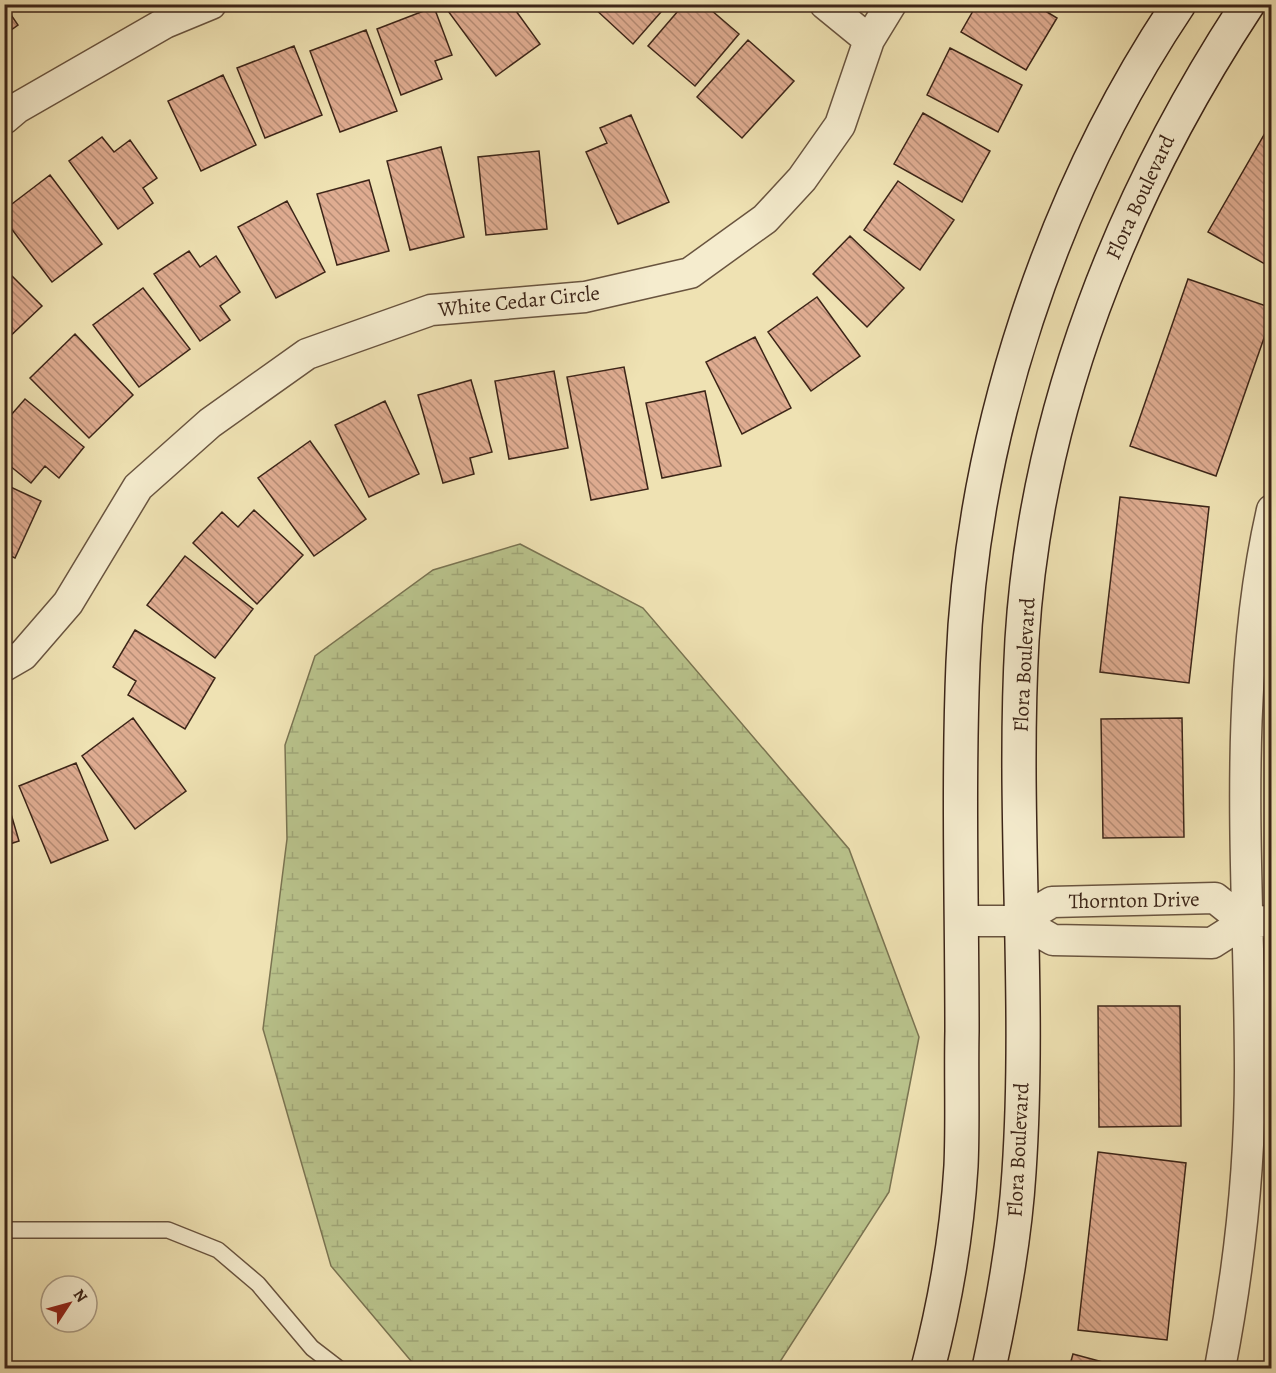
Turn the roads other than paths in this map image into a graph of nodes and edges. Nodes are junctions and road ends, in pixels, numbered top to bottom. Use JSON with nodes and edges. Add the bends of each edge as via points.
{"nodes":[{"id":1,"x":211,"y":4,"type":"edge"},
{"id":2,"x":825,"y":4,"type":"edge"},
{"id":3,"x":891,"y":4,"type":"edge"},
{"id":4,"x":1179,"y":4,"type":"edge"},
{"id":5,"x":1248,"y":4,"type":"edge"},
{"id":6,"x":869,"y":40,"type":"junction"},
{"id":7,"x":4,"y":119,"type":"edge"},
{"id":8,"x":1272,"y":510,"type":"edge"},
{"id":9,"x":4,"y":666,"type":"edge"},
{"id":10,"x":1119,"y":901,"type":"junction"},
{"id":11,"x":962,"y":921,"type":"junction"},
{"id":12,"x":1020,"y":921,"type":"junction"},
{"id":13,"x":1258,"y":921,"type":"edge"},
{"id":14,"x":1119,"y":941,"type":"junction"},
{"id":15,"x":4,"y":1232,"type":"edge"},
{"id":16,"x":338,"y":1368,"type":"edge"},
{"id":17,"x":928,"y":1368,"type":"edge"},
{"id":18,"x":988,"y":1368,"type":"edge"},
{"id":19,"x":1220,"y":1368,"type":"edge"}],
"edges":[{"from":1,"to":7,"type":"street","via":[[165,22]]},
{"from":2,"to":6,"type":"street"},
{"from":3,"to":6,"type":"street","name":"White Cedar Circle"},
{"from":4,"to":11,"type":"street","via":[[1116,108],[1083,177],[1047,263],[999,419],[982,494],[963,661]]},
{"from":5,"to":12,"type":"street","name":"Flora Boulevard","via":[[1207,66],[1136,200],[1104,276],[1060,412],[1042,491],[1022,636]]},
{"from":6,"to":9,"type":"street","name":"White Cedar Circle","via":[[840,125],[802,180],[765,219],[690,273],[585,297],[431,310],[307,354],[210,423],[138,487],[68,603],[23,655]]},
{"from":8,"to":13,"type":"street","via":[[1253,618],[1247,696]]},
{"from":10,"to":12,"type":"street","name":"Thornton Drive","via":[[1052,902]]},
{"from":10,"to":13,"type":"street","name":"Thornton Drive","via":[[1215,898]]},
{"from":10,"to":14,"type":"street"},
{"from":11,"to":12,"type":"street","name":"Thornton Drive"},
{"from":11,"to":17,"type":"street","via":[[961,1167],[951,1257]]},
{"from":12,"to":14,"type":"street","name":"Thornton Drive","via":[[1053,940]]},
{"from":12,"to":18,"type":"street","name":"Flora Boulevard","via":[[1023,1097],[1019,1175],[1009,1262]]},
{"from":13,"to":14,"type":"street","name":"Thornton Drive","via":[[1212,943]]},
{"from":13,"to":19,"type":"street","via":[[1247,1172]]},
{"from":15,"to":16,"type":"lane","via":[[168,1230],[218,1250],[258,1284],[312,1348]]}]}
